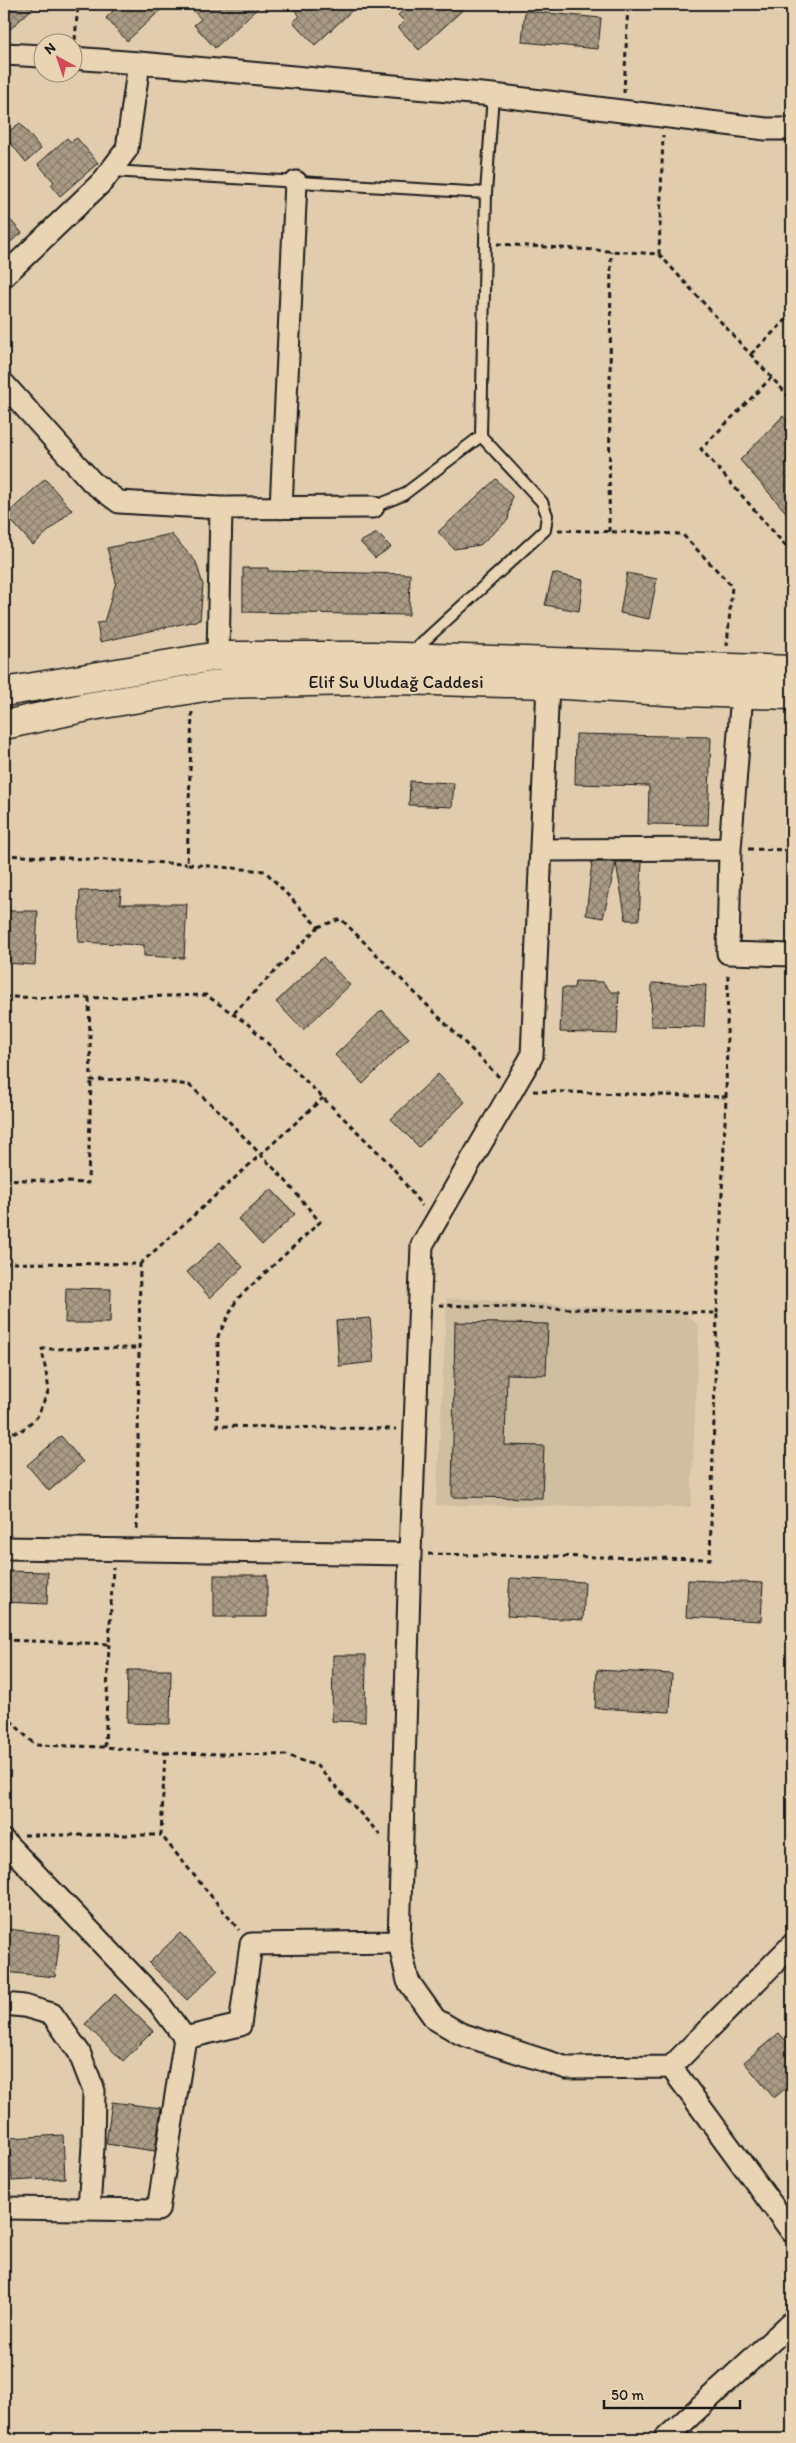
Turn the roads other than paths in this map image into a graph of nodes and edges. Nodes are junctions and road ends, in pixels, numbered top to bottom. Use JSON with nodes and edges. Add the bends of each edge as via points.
{"nodes":[{"id":1,"x":4,"y":54,"type":"edge"},
{"id":2,"x":32,"y":55,"type":"edge"},
{"id":3,"x":82,"y":59,"type":"edge"},
{"id":4,"x":139,"y":63,"type":"junction"},
{"id":5,"x":494,"y":95,"type":"junction"},
{"id":6,"x":792,"y":129,"type":"edge"},
{"id":7,"x":111,"y":171,"type":"junction"},
{"id":8,"x":296,"y":182,"type":"junction"},
{"id":9,"x":486,"y":193,"type":"junction"},
{"id":10,"x":4,"y":276,"type":"edge"},
{"id":11,"x":4,"y":384,"type":"edge"},
{"id":12,"x":481,"y":436,"type":"junction"},
{"id":13,"x":373,"y":507,"type":"joint"},
{"id":14,"x":221,"y":508,"type":"junction"},
{"id":15,"x":281,"y":508,"type":"junction"},
{"id":16,"x":218,"y":656,"type":"junction"},
{"id":17,"x":405,"y":657,"type":"junction"},
{"id":18,"x":792,"y":670,"type":"edge"},
{"id":19,"x":548,"y":684,"type":"junction"},
{"id":20,"x":4,"y":692,"type":"edge"},
{"id":21,"x":742,"y":693,"type":"junction"},
{"id":22,"x":792,"y":695,"type":"edge"},
{"id":23,"x":4,"y":725,"type":"edge"},
{"id":24,"x":730,"y":849,"type":"junction"},
{"id":25,"x":541,"y":850,"type":"junction"},
{"id":26,"x":792,"y":955,"type":"edge"},
{"id":27,"x":4,"y":1548,"type":"edge"},
{"id":28,"x":410,"y":1554,"type":"junction"},
{"id":29,"x":9,"y":1838,"type":"edge"},
{"id":30,"x":399,"y":1942,"type":"junction"},
{"id":31,"x":792,"y":1945,"type":"edge"},
{"id":32,"x":4,"y":2004,"type":"edge"},
{"id":33,"x":185,"y":2038,"type":"junction"},
{"id":34,"x":672,"y":2067,"type":"junction"},
{"id":35,"x":4,"y":2208,"type":"edge"},
{"id":36,"x":89,"y":2209,"type":"junction"},
{"id":37,"x":792,"y":2232,"type":"edge"},
{"id":38,"x":792,"y":2322,"type":"edge"},
{"id":39,"x":665,"y":2439,"type":"edge"}],
"edges":[{"from":1,"to":2,"type":"street"},
{"from":3,"to":4,"type":"street"},
{"from":4,"to":5,"type":"street"},
{"from":4,"to":7,"type":"street","via":[[128,150]]},
{"from":5,"to":6,"type":"street","via":[[766,129]]},
{"from":5,"to":9,"type":"lane"},
{"from":7,"to":8,"type":"lane"},
{"from":7,"to":10,"type":"street"},
{"from":8,"to":9,"type":"lane"},
{"from":8,"to":15,"type":"street"},
{"from":9,"to":12,"type":"lane"},
{"from":11,"to":14,"type":"street","via":[[92,482],[119,502]]},
{"from":12,"to":13,"type":"lane","via":[[404,495]]},
{"from":12,"to":17,"type":"lane","via":[[542,502],[548,515],[545,530]]},
{"from":13,"to":15,"type":"street"},
{"from":14,"to":15,"type":"street"},
{"from":14,"to":16,"type":"street"},
{"from":16,"to":17,"type":"main road","name":"Elif Su Uludağ Caddesi"},
{"from":16,"to":20,"type":"main road","name":"Elif Su Uludağ Caddesi"},
{"from":17,"to":18,"type":"main road","name":"Elif Su Uludağ Caddesi"},
{"from":19,"to":21,"type":"main road","name":"Elif Su Uludağ Caddesi"},
{"from":19,"to":23,"type":"main road","name":"Elif Su Uludağ Caddesi","via":[[395,680],[222,684]]},
{"from":19,"to":25,"type":"street"},
{"from":21,"to":22,"type":"main road","name":"Elif Su Uludağ Caddesi"},
{"from":21,"to":24,"type":"street"},
{"from":24,"to":25,"type":"street"},
{"from":24,"to":26,"type":"street","via":[[728,953]]},
{"from":25,"to":28,"type":"street","via":[[532,1056],[422,1245]]},
{"from":27,"to":28,"type":"street"},
{"from":28,"to":30,"type":"street"},
{"from":29,"to":33,"type":"street","via":[[158,2002]]},
{"from":30,"to":33,"type":"street","via":[[250,1944],[240,2025]]},
{"from":30,"to":34,"type":"street","via":[[408,1981],[435,2020],[461,2034],[567,2068]]},
{"from":31,"to":34,"type":"street"},
{"from":32,"to":36,"type":"street","via":[[52,2014],[79,2052],[94,2091]]},
{"from":33,"to":36,"type":"street","via":[[158,2210]]},
{"from":34,"to":37,"type":"street"},
{"from":35,"to":36,"type":"street"},
{"from":38,"to":39,"type":"street"}]}
